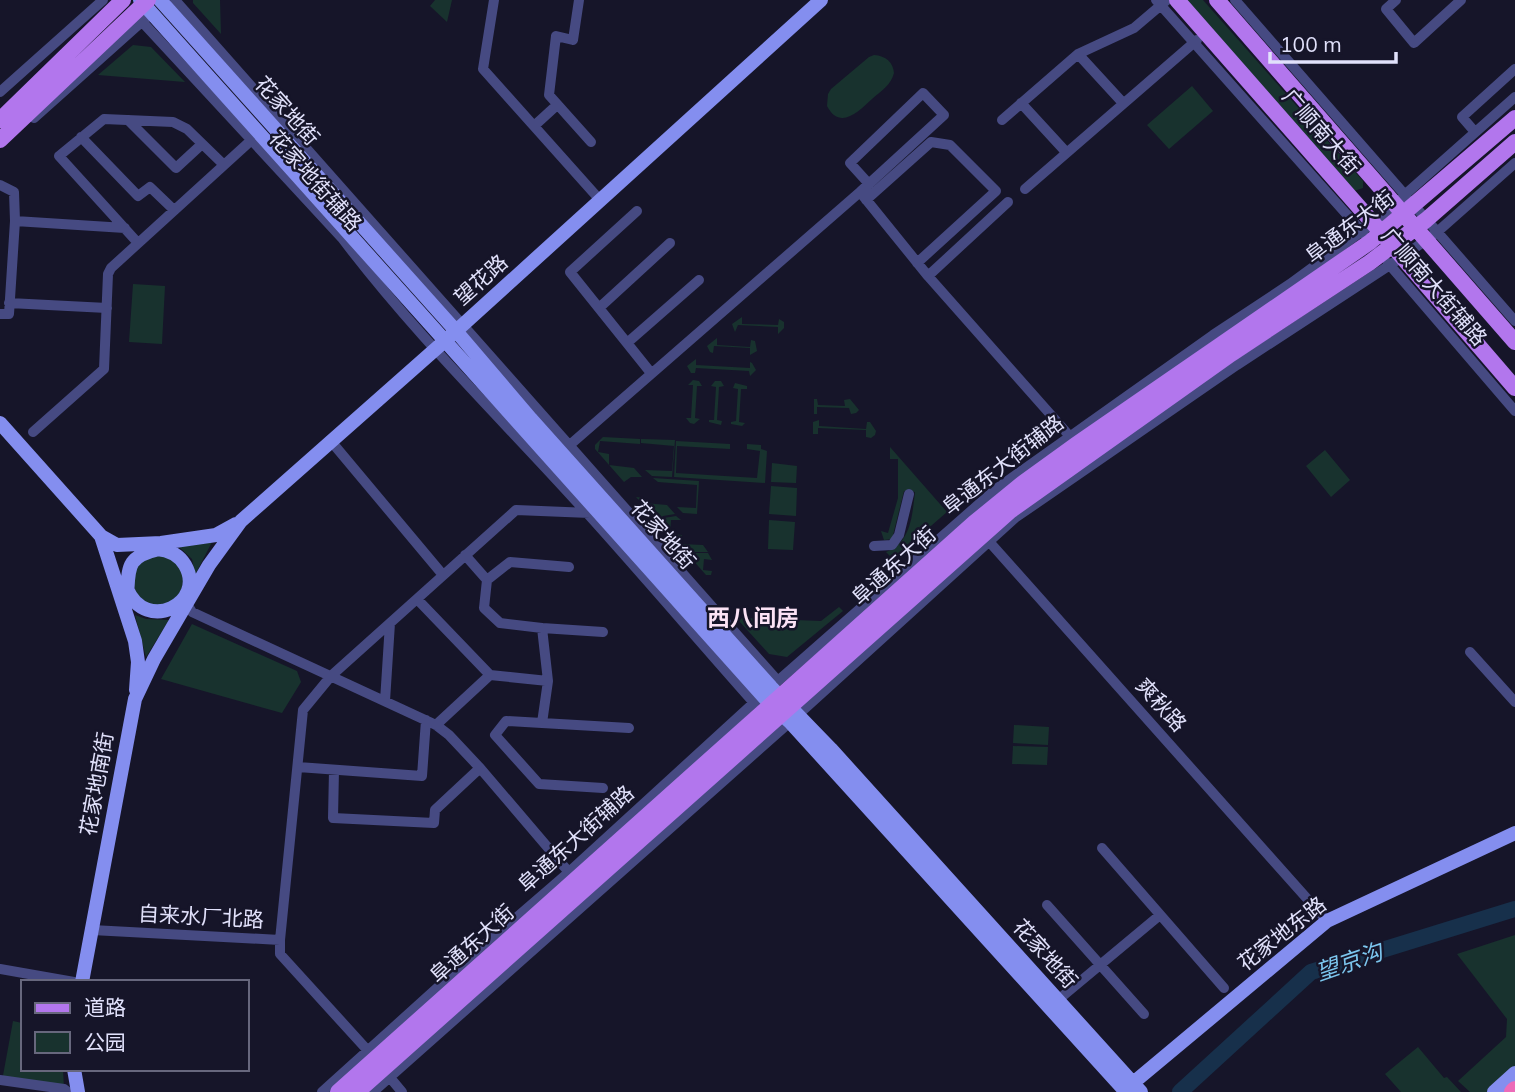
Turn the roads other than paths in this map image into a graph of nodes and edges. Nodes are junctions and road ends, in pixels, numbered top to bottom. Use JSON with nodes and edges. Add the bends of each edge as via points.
{"nodes":[{"id":1,"x":103,"y":0,"type":"edge"},
{"id":2,"x":494,"y":0,"type":"edge"},
{"id":3,"x":579,"y":0,"type":"edge"},
{"id":4,"x":821,"y":0,"type":"edge"},
{"id":5,"x":1217,"y":0,"type":"edge"},
{"id":6,"x":1235,"y":0,"type":"edge"},
{"id":7,"x":1396,"y":0,"type":"edge"},
{"id":8,"x":1461,"y":0,"type":"edge"},
{"id":9,"x":1165,"y":1,"type":"edge"},
{"id":10,"x":150,"y":5,"type":"edge"},
{"id":11,"x":1257,"y":36,"type":"junction"},
{"id":12,"x":1200,"y":38,"type":"junction"},
{"id":13,"x":1078,"y":54,"type":"junction"},
{"id":14,"x":1515,"y":69,"type":"edge"},
{"id":15,"x":0,"y":92,"type":"edge"},
{"id":16,"x":1515,"y":97,"type":"edge"},
{"id":17,"x":1021,"y":103,"type":"junction"},
{"id":18,"x":1123,"y":103,"type":"junction"},
{"id":19,"x":557,"y":105,"type":"junction"},
{"id":20,"x":1515,"y":118,"type":"edge"},
{"id":21,"x":0,"y":120,"type":"edge"},
{"id":22,"x":128,"y":120,"type":"junction"},
{"id":23,"x":1002,"y":120,"type":"dead end"},
{"id":24,"x":534,"y":126,"type":"junction"},
{"id":25,"x":1475,"y":132,"type":"junction"},
{"id":26,"x":256,"y":136,"type":"junction"},
{"id":27,"x":81,"y":137,"type":"junction"},
{"id":28,"x":0,"y":140,"type":"edge"},
{"id":29,"x":591,"y":142,"type":"dead end"},
{"id":30,"x":1515,"y":142,"type":"edge"},
{"id":31,"x":202,"y":144,"type":"junction"},
{"id":32,"x":0,"y":148,"type":"edge"},
{"id":33,"x":1066,"y":152,"type":"junction"},
{"id":34,"x":1515,"y":163,"type":"edge"},
{"id":35,"x":224,"y":165,"type":"junction"},
{"id":36,"x":1365,"y":172,"type":"junction"},
{"id":37,"x":869,"y":184,"type":"junction"},
{"id":38,"x":0,"y":185,"type":"edge"},
{"id":39,"x":1026,"y":188,"type":"dead end"},
{"id":40,"x":1346,"y":192,"type":"junction"},
{"id":41,"x":863,"y":196,"type":"junction"},
{"id":42,"x":600,"y":200,"type":"junction"},
{"id":43,"x":1008,"y":202,"type":"dead end"},
{"id":44,"x":1403,"y":205,"type":"junction"},
{"id":45,"x":174,"y":210,"type":"junction"},
{"id":46,"x":637,"y":211,"type":"dead end"},
{"id":47,"x":15,"y":221,"type":"junction"},
{"id":48,"x":125,"y":228,"type":"junction"},
{"id":49,"x":1425,"y":231,"type":"junction"},
{"id":50,"x":138,"y":243,"type":"junction"},
{"id":51,"x":670,"y":243,"type":"dead end"},
{"id":52,"x":1382,"y":244,"type":"junction"},
{"id":53,"x":917,"y":263,"type":"junction"},
{"id":54,"x":928,"y":276,"type":"junction"},
{"id":55,"x":699,"y":280,"type":"dead end"},
{"id":56,"x":9,"y":303,"type":"junction"},
{"id":57,"x":107,"y":308,"type":"junction"},
{"id":58,"x":599,"y":308,"type":"junction"},
{"id":59,"x":0,"y":314,"type":"edge"},
{"id":60,"x":1514,"y":319,"type":"edge"},
{"id":61,"x":449,"y":336,"type":"junction"},
{"id":62,"x":1515,"y":342,"type":"edge"},
{"id":63,"x":627,"y":343,"type":"junction"},
{"id":64,"x":651,"y":373,"type":"junction"},
{"id":65,"x":1515,"y":388,"type":"edge"},
{"id":66,"x":1515,"y":411,"type":"edge"},
{"id":67,"x":0,"y":423,"type":"edge"},
{"id":68,"x":33,"y":432,"type":"dead end"},
{"id":69,"x":330,"y":440,"type":"junction"},
{"id":70,"x":1073,"y":440,"type":"junction"},
{"id":71,"x":565,"y":449,"type":"junction"},
{"id":72,"x":909,"y":494,"type":"dead end"},
{"id":73,"x":594,"y":513,"type":"junction"},
{"id":74,"x":241,"y":522,"type":"junction"},
{"id":75,"x":978,"y":529,"type":"junction"},
{"id":76,"x":100,"y":536,"type":"junction"},
{"id":77,"x":172,"y":541,"type":"junction"},
{"id":78,"x":131,"y":545,"type":"junction"},
{"id":79,"x":874,"y":546,"type":"dead end"},
{"id":80,"x":153,"y":550,"type":"junction"},
{"id":81,"x":465,"y":555,"type":"junction"},
{"id":82,"x":569,"y":567,"type":"dead end"},
{"id":83,"x":113,"y":570,"type":"junction"},
{"id":84,"x":443,"y":575,"type":"junction"},
{"id":85,"x":487,"y":580,"type":"junction"},
{"id":86,"x":127,"y":585,"type":"junction"},
{"id":87,"x":417,"y":598,"type":"junction"},
{"id":88,"x":186,"y":600,"type":"junction"},
{"id":89,"x":125,"y":609,"type":"junction"},
{"id":90,"x":390,"y":623,"type":"junction"},
{"id":91,"x":542,"y":628,"type":"junction"},
{"id":92,"x":603,"y":632,"type":"dead end"},
{"id":93,"x":1470,"y":652,"type":"dead end"},
{"id":94,"x":490,"y":675,"type":"junction"},
{"id":95,"x":331,"y":676,"type":"junction"},
{"id":96,"x":548,"y":681,"type":"junction"},
{"id":97,"x":135,"y":699,"type":"junction"},
{"id":98,"x":385,"y":701,"type":"junction"},
{"id":99,"x":777,"y":702,"type":"junction"},
{"id":100,"x":1515,"y":702,"type":"edge"},
{"id":101,"x":426,"y":720,"type":"junction"},
{"id":102,"x":541,"y":723,"type":"junction"},
{"id":103,"x":436,"y":725,"type":"junction"},
{"id":104,"x":629,"y":728,"type":"dead end"},
{"id":105,"x":298,"y":767,"type":"junction"},
{"id":106,"x":480,"y":768,"type":"junction"},
{"id":107,"x":334,"y":770,"type":"junction"},
{"id":108,"x":603,"y":788,"type":"dead end"},
{"id":109,"x":1515,"y":833,"type":"edge"},
{"id":110,"x":1102,"y":848,"type":"dead end"},
{"id":111,"x":572,"y":876,"type":"junction"},
{"id":112,"x":1047,"y":905,"type":"dead end"},
{"id":113,"x":1160,"y":915,"type":"junction"},
{"id":114,"x":1327,"y":921,"type":"junction"},
{"id":115,"x":92,"y":930,"type":"junction"},
{"id":116,"x":280,"y":940,"type":"junction"},
{"id":117,"x":1101,"y":966,"type":"junction"},
{"id":118,"x":0,"y":969,"type":"edge"},
{"id":119,"x":63,"y":980,"type":"edge"},
{"id":120,"x":82,"y":980,"type":"edge"},
{"id":121,"x":1224,"y":988,"type":"dead end"},
{"id":122,"x":1058,"y":1000,"type":"junction"},
{"id":123,"x":1144,"y":1014,"type":"dead end"},
{"id":124,"x":379,"y":1064,"type":"junction"},
{"id":125,"x":74,"y":1071,"type":"edge"},
{"id":126,"x":1515,"y":1073,"type":"edge"},
{"id":127,"x":0,"y":1080,"type":"edge"},
{"id":128,"x":1133,"y":1089,"type":"edge"},
{"id":129,"x":68,"y":1092,"type":"edge"},
{"id":130,"x":78,"y":1092,"type":"edge"},
{"id":131,"x":322,"y":1092,"type":"edge"},
{"id":132,"x":338,"y":1092,"type":"edge"},
{"id":133,"x":356,"y":1092,"type":"edge"},
{"id":134,"x":373,"y":1092,"type":"edge"},
{"id":135,"x":402,"y":1092,"type":"edge"},
{"id":136,"x":1494,"y":1092,"type":"edge"}],
"edges":[{"from":1,"to":15,"type":"street"},
{"from":2,"to":24,"type":"street","via":[[482,69]]},
{"from":3,"to":19,"type":"street","via":[[573,40],[556,36],[549,95]]},
{"from":4,"to":42,"type":"main road","name":"望花路"},
{"from":5,"to":11,"type":"main road","name":"广顺南大街"},
{"from":6,"to":11,"type":"street","name":"广顺南大街辅路"},
{"from":7,"to":8,"type":"street","via":[[1386,9],[1414,43]]},
{"from":9,"to":12,"type":"main road","name":"广顺南大街"},
{"from":9,"to":13,"type":"street","via":[[1134,28]]},
{"from":10,"to":21,"type":"main road"},
{"from":10,"to":26,"type":"main road","name":"花家地街"},
{"from":10,"to":28,"type":"main road"},
{"from":10,"to":32,"type":"street"},
{"from":10,"to":61,"type":"main road","name":"花家地街"},
{"from":11,"to":36,"type":"main road","name":"广顺南大街"},
{"from":11,"to":44,"type":"street","name":"广顺南大街辅路"},
{"from":12,"to":18,"type":"street"},
{"from":12,"to":40,"type":"main road","name":"广顺南大街"},
{"from":12,"to":52,"type":"street","name":"广顺南大街辅路"},
{"from":13,"to":17,"type":"street"},
{"from":13,"to":18,"type":"street"},
{"from":14,"to":25,"type":"street","via":[[1462,117]]},
{"from":16,"to":25,"type":"street"},
{"from":17,"to":23,"type":"street"},
{"from":17,"to":33,"type":"street"},
{"from":18,"to":33,"type":"street"},
{"from":19,"to":24,"type":"street"},
{"from":19,"to":29,"type":"street"},
{"from":20,"to":44,"type":"main road","name":"阜通东大街"},
{"from":22,"to":27,"type":"street","via":[[104,119]]},
{"from":22,"to":31,"type":"street","via":[[173,122]]},
{"from":22,"to":31,"type":"street","via":[[176,168]]},
{"from":24,"to":42,"type":"street"},
{"from":25,"to":44,"type":"street"},
{"from":26,"to":35,"type":"street"},
{"from":26,"to":61,"type":"main road","name":"花家地街"},
{"from":27,"to":45,"type":"street","via":[[138,196],[150,187]]},
{"from":27,"to":48,"type":"street","via":[[59,156]]},
{"from":30,"to":49,"type":"main road","name":"阜通东大街"},
{"from":31,"to":35,"type":"street"},
{"from":33,"to":39,"type":"street"},
{"from":34,"to":49,"type":"street"},
{"from":35,"to":45,"type":"street"},
{"from":36,"to":40,"type":"main road","via":[[1367,190],[1359,196]]},
{"from":36,"to":44,"type":"main road","name":"广顺南大街"},
{"from":37,"to":37,"type":"street","via":[[944,115],[923,93],[850,163]]},
{"from":37,"to":41,"type":"street"},
{"from":38,"to":47,"type":"street","via":[[14,192]]},
{"from":40,"to":52,"type":"main road","name":"广顺南大街"},
{"from":41,"to":53,"type":"street"},
{"from":41,"to":53,"type":"street","via":[[931,142],[950,145],[996,191]]},
{"from":41,"to":64,"type":"street"},
{"from":42,"to":61,"type":"main road","name":"望花路"},
{"from":43,"to":54,"type":"street"},
{"from":44,"to":49,"type":"main road","name":"广顺南大街"},
{"from":44,"to":52,"type":"main road","name":"阜通东大街"},
{"from":45,"to":50,"type":"street"},
{"from":46,"to":58,"type":"street","via":[[570,272]]},
{"from":47,"to":48,"type":"street"},
{"from":47,"to":56,"type":"street"},
{"from":48,"to":50,"type":"street"},
{"from":49,"to":52,"type":"main road","name":"阜通东大街"},
{"from":49,"to":60,"type":"street","name":"广顺南大街辅路"},
{"from":49,"to":62,"type":"main road","name":"广顺南大街"},
{"from":50,"to":57,"type":"street","via":[[108,274]]},
{"from":51,"to":58,"type":"street"},
{"from":52,"to":65,"type":"main road","name":"广顺南大街"},
{"from":52,"to":66,"type":"street","name":"广顺南大街辅路"},
{"from":52,"to":70,"type":"main road","name":"阜通东大街"},
{"from":52,"to":75,"type":"main road","name":"阜通东大街"},
{"from":53,"to":54,"type":"street"},
{"from":54,"to":70,"type":"street"},
{"from":55,"to":63,"type":"street"},
{"from":56,"to":57,"type":"street"},
{"from":56,"to":59,"type":"street","via":[[9,314]]},
{"from":57,"to":68,"type":"street","via":[[104,369]]},
{"from":58,"to":63,"type":"street"},
{"from":61,"to":69,"type":"main road","name":"望花路"},
{"from":61,"to":71,"type":"main road","name":"花家地街"},
{"from":61,"to":73,"type":"main road","name":"花家地街"},
{"from":63,"to":64,"type":"street"},
{"from":64,"to":71,"type":"street"},
{"from":67,"to":76,"type":"main road"},
{"from":69,"to":74,"type":"main road","name":"望花路"},
{"from":69,"to":84,"type":"street"},
{"from":70,"to":75,"type":"main road","name":"阜通东大街"},
{"from":71,"to":99,"type":"main road","name":"花家地街"},
{"from":72,"to":79,"type":"street","via":[[899,536],[892,545]]},
{"from":73,"to":81,"type":"street","via":[[516,510]]},
{"from":73,"to":99,"type":"main road","name":"花家地街"},
{"from":74,"to":77,"type":"main road","via":[[216,535]]},
{"from":74,"to":88,"type":"main road","name":"望花路"},
{"from":75,"to":99,"type":"main road","name":"阜通东大街"},
{"from":75,"to":99,"type":"street"},
{"from":75,"to":99,"type":"street","name":"阜通东大街辅路","via":[[880,585]]},
{"from":75,"to":114,"type":"street","name":"爽秋路"},
{"from":76,"to":78,"type":"main road","via":[[117,545]]},
{"from":76,"to":83,"type":"main road"},
{"from":77,"to":78,"type":"main road"},
{"from":77,"to":80,"type":"main road"},
{"from":78,"to":80,"type":"main road"},
{"from":80,"to":86,"type":"main road","via":[[130,566]]},
{"from":80,"to":88,"type":"main road","via":[[174,554],[188,570]]},
{"from":81,"to":84,"type":"street"},
{"from":81,"to":85,"type":"street"},
{"from":82,"to":85,"type":"street","via":[[510,562]]},
{"from":83,"to":86,"type":"main road"},
{"from":83,"to":89,"type":"main road"},
{"from":84,"to":87,"type":"street"},
{"from":85,"to":91,"type":"street","via":[[484,608],[500,624]]},
{"from":86,"to":88,"type":"main road","via":[[136,604],[155,612]]},
{"from":86,"to":89,"type":"main road"},
{"from":87,"to":90,"type":"street"},
{"from":87,"to":94,"type":"street"},
{"from":88,"to":95,"type":"street","via":[[192,612]]},
{"from":88,"to":97,"type":"main road","name":"花家地南街"},
{"from":89,"to":97,"type":"main road","via":[[137,651]]},
{"from":90,"to":95,"type":"street"},
{"from":90,"to":98,"type":"street"},
{"from":91,"to":92,"type":"street"},
{"from":91,"to":96,"type":"street"},
{"from":93,"to":100,"type":"street"},
{"from":94,"to":96,"type":"street"},
{"from":94,"to":103,"type":"street"},
{"from":95,"to":98,"type":"street"},
{"from":95,"to":105,"type":"street","via":[[303,710]]},
{"from":96,"to":102,"type":"street"},
{"from":97,"to":115,"type":"main road","name":"花家地南街"},
{"from":98,"to":101,"type":"street"},
{"from":99,"to":111,"type":"main road","name":"阜通东大街"},
{"from":99,"to":122,"type":"main road","name":"花家地街"},
{"from":99,"to":124,"type":"main road","name":"阜通东大街"},
{"from":99,"to":128,"type":"main road","name":"花家地街"},
{"from":101,"to":103,"type":"street"},
{"from":101,"to":107,"type":"street","via":[[422,776]]},
{"from":102,"to":104,"type":"street"},
{"from":102,"to":108,"type":"street","via":[[506,721],[495,735],[539,784]]},
{"from":103,"to":106,"type":"street"},
{"from":105,"to":107,"type":"street"},
{"from":105,"to":116,"type":"street"},
{"from":106,"to":107,"type":"street","via":[[435,810],[434,823],[333,818]]},
{"from":106,"to":111,"type":"street"},
{"from":109,"to":114,"type":"main road","name":"花家地东路"},
{"from":110,"to":113,"type":"street"},
{"from":111,"to":124,"type":"main road","name":"阜通东大街"},
{"from":112,"to":117,"type":"street"},
{"from":113,"to":117,"type":"street"},
{"from":113,"to":121,"type":"street"},
{"from":114,"to":128,"type":"main road","name":"花家地东路"},
{"from":115,"to":116,"type":"street","name":"自来水厂北路"},
{"from":115,"to":120,"type":"main road","name":"花家地南街"},
{"from":116,"to":124,"type":"street","name":"自来水厂北路","via":[[280,954]]},
{"from":117,"to":122,"type":"street"},
{"from":117,"to":123,"type":"street"},
{"from":118,"to":119,"type":"street"},
{"from":122,"to":128,"type":"main road","name":"花家地街"},
{"from":124,"to":131,"type":"street"},
{"from":124,"to":132,"type":"main road","name":"阜通东大街"},
{"from":124,"to":133,"type":"main road","name":"阜通东大街"},
{"from":124,"to":134,"type":"street"},
{"from":124,"to":135,"type":"street","name":"自来水厂北路"},
{"from":125,"to":130,"type":"main road"},
{"from":126,"to":136,"type":"main road"},
{"from":127,"to":129,"type":"street"}]}
